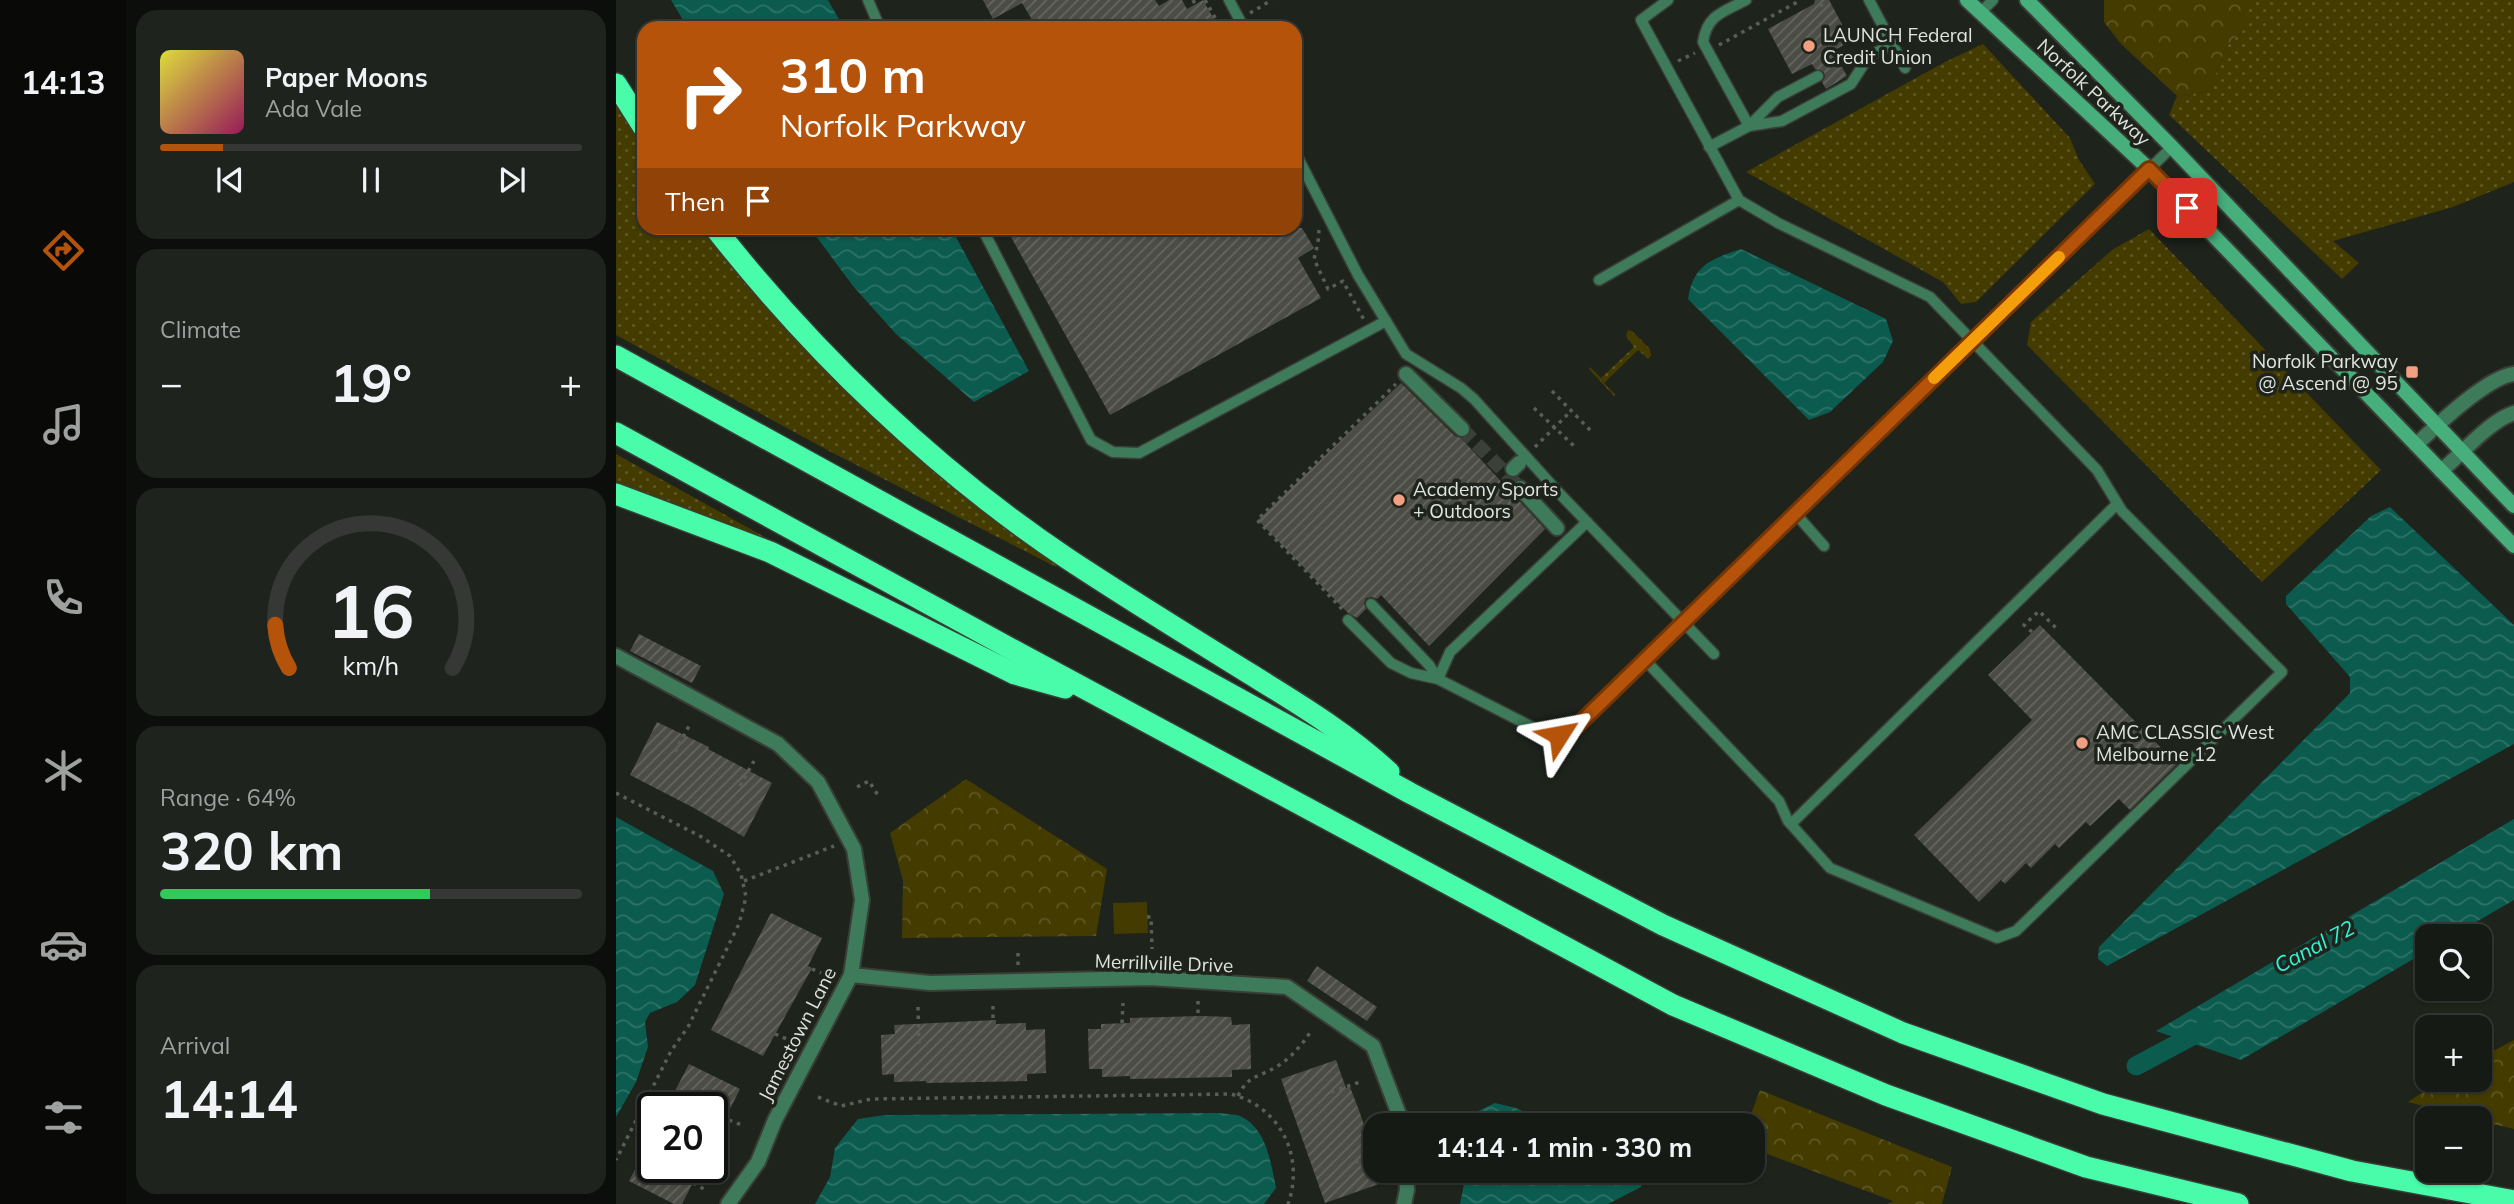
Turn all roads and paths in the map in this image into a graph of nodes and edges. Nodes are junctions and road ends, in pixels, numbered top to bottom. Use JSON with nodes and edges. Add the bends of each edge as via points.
{"nodes":[{"id":1,"x":868,"y":0,"type":"edge"},
{"id":2,"x":1229,"y":0,"type":"edge"},
{"id":3,"x":1668,"y":0,"type":"edge"},
{"id":4,"x":1746,"y":0,"type":"edge"},
{"id":5,"x":1801,"y":0,"type":"edge"},
{"id":6,"x":1823,"y":0,"type":"edge"},
{"id":7,"x":1869,"y":0,"type":"edge"},
{"id":8,"x":1967,"y":0,"type":"edge"},
{"id":9,"x":1993,"y":0,"type":"edge"},
{"id":10,"x":2027,"y":0,"type":"edge"},
{"id":11,"x":1206,"y":4,"type":"edge"},
{"id":12,"x":1821,"y":7,"type":"dead end"},
{"id":13,"x":1981,"y":12,"type":"junction"},
{"id":14,"x":877,"y":21,"type":"edge"},
{"id":15,"x":1217,"y":21,"type":"edge"},
{"id":16,"x":1240,"y":21,"type":"edge"},
{"id":17,"x":1893,"y":44,"type":"junction"},
{"id":18,"x":1706,"y":49,"type":"junction"},
{"id":19,"x":1678,"y":61,"type":"dead end"},
{"id":20,"x":1905,"y":68,"type":"dead end"},
{"id":21,"x":1818,"y":76,"type":"dead end"},
{"id":22,"x":616,"y":84,"type":"edge"},
{"id":23,"x":637,"y":117,"type":"edge"},
{"id":24,"x":1749,"y":126,"type":"junction"},
{"id":25,"x":1709,"y":147,"type":"junction"},
{"id":26,"x":2172,"y":147,"type":"junction"},
{"id":27,"x":1302,"y":166,"type":"edge"},
{"id":28,"x":2149,"y":169,"type":"junction"},
{"id":29,"x":1740,"y":200,"type":"junction"},
{"id":30,"x":1314,"y":220,"type":"dead end"},
{"id":31,"x":721,"y":235,"type":"edge"},
{"id":32,"x":986,"y":235,"type":"edge"},
{"id":33,"x":1598,"y":279,"type":"dead end"},
{"id":34,"x":1361,"y":316,"type":"dead end"},
{"id":35,"x":1386,"y":321,"type":"junction"},
{"id":36,"x":1972,"y":341,"type":"junction"},
{"id":37,"x":616,"y":356,"type":"edge"},
{"id":38,"x":1405,"y":373,"type":"joint"},
{"id":39,"x":2514,"y":374,"type":"edge"},
{"id":40,"x":1552,"y":391,"type":"dead end"},
{"id":41,"x":1534,"y":408,"type":"dead end"},
{"id":42,"x":1571,"y":411,"type":"junction"},
{"id":43,"x":2514,"y":413,"type":"edge"},
{"id":44,"x":2438,"y":424,"type":"junction"},
{"id":45,"x":1554,"y":428,"type":"junction"},
{"id":46,"x":1462,"y":429,"type":"tunnel mouth"},
{"id":47,"x":1591,"y":431,"type":"dead end"},
{"id":48,"x":616,"y":433,"type":"edge"},
{"id":49,"x":2416,"y":445,"type":"junction"},
{"id":50,"x":1574,"y":446,"type":"dead end"},
{"id":51,"x":2464,"y":453,"type":"junction"},
{"id":52,"x":1519,"y":463,"type":"junction"},
{"id":53,"x":2441,"y":471,"type":"junction"},
{"id":54,"x":1520,"y":488,"type":"tunnel mouth"},
{"id":55,"x":616,"y":494,"type":"edge"},
{"id":56,"x":2117,"y":504,"type":"junction"},
{"id":57,"x":2514,"y":506,"type":"edge"},
{"id":58,"x":1796,"y":514,"type":"junction"},
{"id":59,"x":1587,"y":522,"type":"junction"},
{"id":60,"x":1557,"y":528,"type":"dead end"},
{"id":61,"x":1824,"y":546,"type":"dead end"},
{"id":62,"x":2514,"y":546,"type":"edge"},
{"id":63,"x":1371,"y":604,"type":"dead end"},
{"id":64,"x":1348,"y":620,"type":"joint"},
{"id":65,"x":1685,"y":622,"type":"junction"},
{"id":66,"x":2056,"y":628,"type":"dead end"},
{"id":67,"x":2032,"y":632,"type":"dead end"},
{"id":68,"x":1714,"y":654,"type":"dead end"},
{"id":69,"x":616,"y":656,"type":"edge"},
{"id":70,"x":1645,"y":660,"type":"junction"},
{"id":71,"x":1438,"y":679,"type":"junction"},
{"id":72,"x":1108,"y":699,"type":"junction"},
{"id":73,"x":689,"y":726,"type":"dead end"},
{"id":74,"x":675,"y":751,"type":"dead end"},
{"id":75,"x":754,"y":761,"type":"dead end"},
{"id":76,"x":740,"y":786,"type":"dead end"},
{"id":77,"x":856,"y":787,"type":"dead end"},
{"id":78,"x":616,"y":793,"type":"edge"},
{"id":79,"x":1410,"y":793,"type":"junction"},
{"id":80,"x":879,"y":797,"type":"dead end"},
{"id":81,"x":1791,"y":824,"type":"junction"},
{"id":82,"x":843,"y":843,"type":"dead end"},
{"id":83,"x":743,"y":881,"type":"junction"},
{"id":84,"x":1147,"y":917,"type":"dead end"},
{"id":85,"x":1152,"y":949,"type":"dead end"},
{"id":86,"x":1018,"y":953,"type":"dead end"},
{"id":87,"x":1018,"y":968,"type":"dead end"},
{"id":88,"x":812,"y":969,"type":"dead end"},
{"id":89,"x":821,"y":973,"type":"dead end"},
{"id":90,"x":851,"y":975,"type":"junction"},
{"id":91,"x":1198,"y":1001,"type":"dead end"},
{"id":92,"x":1123,"y":1003,"type":"dead end"},
{"id":93,"x":993,"y":1006,"type":"dead end"},
{"id":94,"x":918,"y":1007,"type":"dead end"},
{"id":95,"x":1198,"y":1016,"type":"dead end"},
{"id":96,"x":993,"y":1020,"type":"dead end"},
{"id":97,"x":1122,"y":1023,"type":"dead end"},
{"id":98,"x":1311,"y":1031,"type":"dead end"},
{"id":99,"x":775,"y":1034,"type":"dead end"},
{"id":100,"x":787,"y":1039,"type":"dead end"},
{"id":101,"x":919,"y":1044,"type":"dead end"},
{"id":102,"x":1360,"y":1082,"type":"dead end"},
{"id":103,"x":1331,"y":1092,"type":"dead end"},
{"id":104,"x":1238,"y":1096,"type":"junction"},
{"id":105,"x":818,"y":1097,"type":"dead end"},
{"id":106,"x":1399,"y":1113,"type":"edge"},
{"id":107,"x":729,"y":1120,"type":"dead end"},
{"id":108,"x":744,"y":1126,"type":"dead end"},
{"id":109,"x":1363,"y":1159,"type":"edge"},
{"id":110,"x":616,"y":1160,"type":"edge"},
{"id":111,"x":1355,"y":1162,"type":"dead end"},
{"id":112,"x":693,"y":1183,"type":"dead end"},
{"id":113,"x":1407,"y":1183,"type":"edge"},
{"id":114,"x":706,"y":1190,"type":"dead end"},
{"id":115,"x":2514,"y":1201,"type":"edge"},
{"id":116,"x":728,"y":1204,"type":"edge"},
{"id":117,"x":1288,"y":1204,"type":"edge"},
{"id":118,"x":1404,"y":1204,"type":"edge"},
{"id":119,"x":2238,"y":1204,"type":"edge"}],
"edges":[{"from":1,"to":14,"type":"lane"},
{"from":2,"to":16,"type":"lane"},
{"from":3,"to":25,"type":"lane","via":[[1641,20]]},
{"from":4,"to":18,"type":"lane","via":[[1711,19],[1705,28]]},
{"from":5,"to":18,"type":"path"},
{"from":6,"to":12,"type":"path"},
{"from":7,"to":17,"type":"lane"},
{"from":8,"to":13,"type":"street","name":"Norfolk Parkway"},
{"from":9,"to":13,"type":"lane"},
{"from":10,"to":26,"type":"street","name":"Norfolk Parkway"},
{"from":11,"to":15,"type":"path"},
{"from":13,"to":28,"type":"street","name":"Norfolk Parkway"},
{"from":17,"to":20,"type":"lane"},
{"from":17,"to":24,"type":"lane","via":[[1869,56],[1852,84],[1782,121]]},
{"from":18,"to":19,"type":"path"},
{"from":18,"to":24,"type":"lane"},
{"from":21,"to":24,"type":"lane","via":[[1778,97]]},
{"from":22,"to":23,"type":"highway"},
{"from":24,"to":25,"type":"lane"},
{"from":25,"to":29,"type":"lane"},
{"from":26,"to":28,"type":"lane"},
{"from":26,"to":44,"type":"street","name":"Norfolk Parkway"},
{"from":27,"to":35,"type":"lane"},
{"from":28,"to":36,"type":"lane"},
{"from":28,"to":49,"type":"street","name":"Norfolk Parkway"},
{"from":29,"to":33,"type":"lane"},
{"from":29,"to":36,"type":"lane","via":[[1930,297]]},
{"from":30,"to":34,"type":"path","via":[[1320,232],[1314,259],[1328,289],[1343,281]]},
{"from":31,"to":79,"type":"highway","via":[[812,341],[977,493],[1066,557],[1342,732]]},
{"from":32,"to":35,"type":"lane","via":[[1091,440],[1113,452],[1139,453]]},
{"from":35,"to":52,"type":"lane","via":[[1406,354],[1461,388]]},
{"from":36,"to":56,"type":"lane","via":[[2097,470]]},
{"from":36,"to":58,"type":"lane"},
{"from":37,"to":79,"type":"highway"},
{"from":38,"to":46,"type":"street"},
{"from":38,"to":64,"type":"path","via":[[1256,520]]},
{"from":39,"to":44,"type":"street","via":[[2482,390]]},
{"from":40,"to":42,"type":"path"},
{"from":41,"to":45,"type":"path"},
{"from":42,"to":45,"type":"path"},
{"from":42,"to":47,"type":"path"},
{"from":43,"to":51,"type":"street","via":[[2500,417]]},
{"from":44,"to":49,"type":"street"},
{"from":44,"to":51,"type":"street","name":"Norfolk Parkway"},
{"from":45,"to":50,"type":"path"},
{"from":45,"to":52,"type":"path"},
{"from":48,"to":72,"type":"highway"},
{"from":49,"to":53,"type":"street","name":"Norfolk Parkway"},
{"from":51,"to":53,"type":"street"},
{"from":51,"to":57,"type":"street","name":"Norfolk Parkway"},
{"from":52,"to":59,"type":"lane"},
{"from":53,"to":62,"type":"street","name":"Norfolk Parkway"},
{"from":54,"to":60,"type":"street"},
{"from":55,"to":72,"type":"highway","via":[[770,552],[1015,674]]},
{"from":56,"to":81,"type":"lane"},
{"from":56,"to":81,"type":"lane","via":[[2282,673],[2016,931],[1997,938],[1830,868]]},
{"from":58,"to":61,"type":"lane"},
{"from":58,"to":65,"type":"lane"},
{"from":59,"to":65,"type":"lane"},
{"from":59,"to":71,"type":"lane","via":[[1450,652]]},
{"from":63,"to":71,"type":"lane"},
{"from":64,"to":71,"type":"lane","via":[[1391,663]]},
{"from":65,"to":68,"type":"lane"},
{"from":65,"to":70,"type":"lane"},
{"from":66,"to":67,"type":"path","via":[[2039,611],[2024,625]]},
{"from":69,"to":90,"type":"street","name":"Jamestown Lane","via":[[778,744],[818,782],[855,849],[862,901]]},
{"from":70,"to":71,"type":"lane","via":[[1579,724],[1559,735],[1539,731]]},
{"from":70,"to":81,"type":"lane","via":[[1779,801]]},
{"from":72,"to":119,"type":"highway","via":[[1673,1005],[1886,1095],[2087,1167]]},
{"from":73,"to":74,"type":"path"},
{"from":75,"to":76,"type":"path"},
{"from":77,"to":80,"type":"path","via":[[869,780]]},
{"from":78,"to":83,"type":"path","via":[[720,848],[730,856]]},
{"from":79,"to":115,"type":"highway","via":[[1663,925],[1903,1033],[2103,1104],[2352,1171]]},
{"from":82,"to":83,"type":"path"},
{"from":83,"to":110,"type":"path","via":[[746,897],[739,924]]},
{"from":84,"to":85,"type":"path","via":[[1151,917]]},
{"from":86,"to":87,"type":"path"},
{"from":88,"to":89,"type":"path"},
{"from":90,"to":106,"type":"street","name":"Merrillville Drive","via":[[930,984],[1150,978],[1287,988],[1373,1046]]},
{"from":90,"to":116,"type":"street","name":"Jamestown Lane","via":[[758,1162]]},
{"from":91,"to":95,"type":"path"},
{"from":92,"to":97,"type":"path"},
{"from":93,"to":96,"type":"path"},
{"from":94,"to":101,"type":"path"},
{"from":98,"to":104,"type":"path","via":[[1291,1056],[1252,1077]]},
{"from":99,"to":100,"type":"path"},
{"from":102,"to":103,"type":"path"},
{"from":104,"to":105,"type":"path","via":[[871,1099],[841,1106]]},
{"from":104,"to":117,"type":"path","via":[[1261,1108],[1287,1140],[1294,1171]]},
{"from":107,"to":108,"type":"path"},
{"from":109,"to":111,"type":"path"},
{"from":112,"to":114,"type":"path"},
{"from":113,"to":118,"type":"street"}]}
